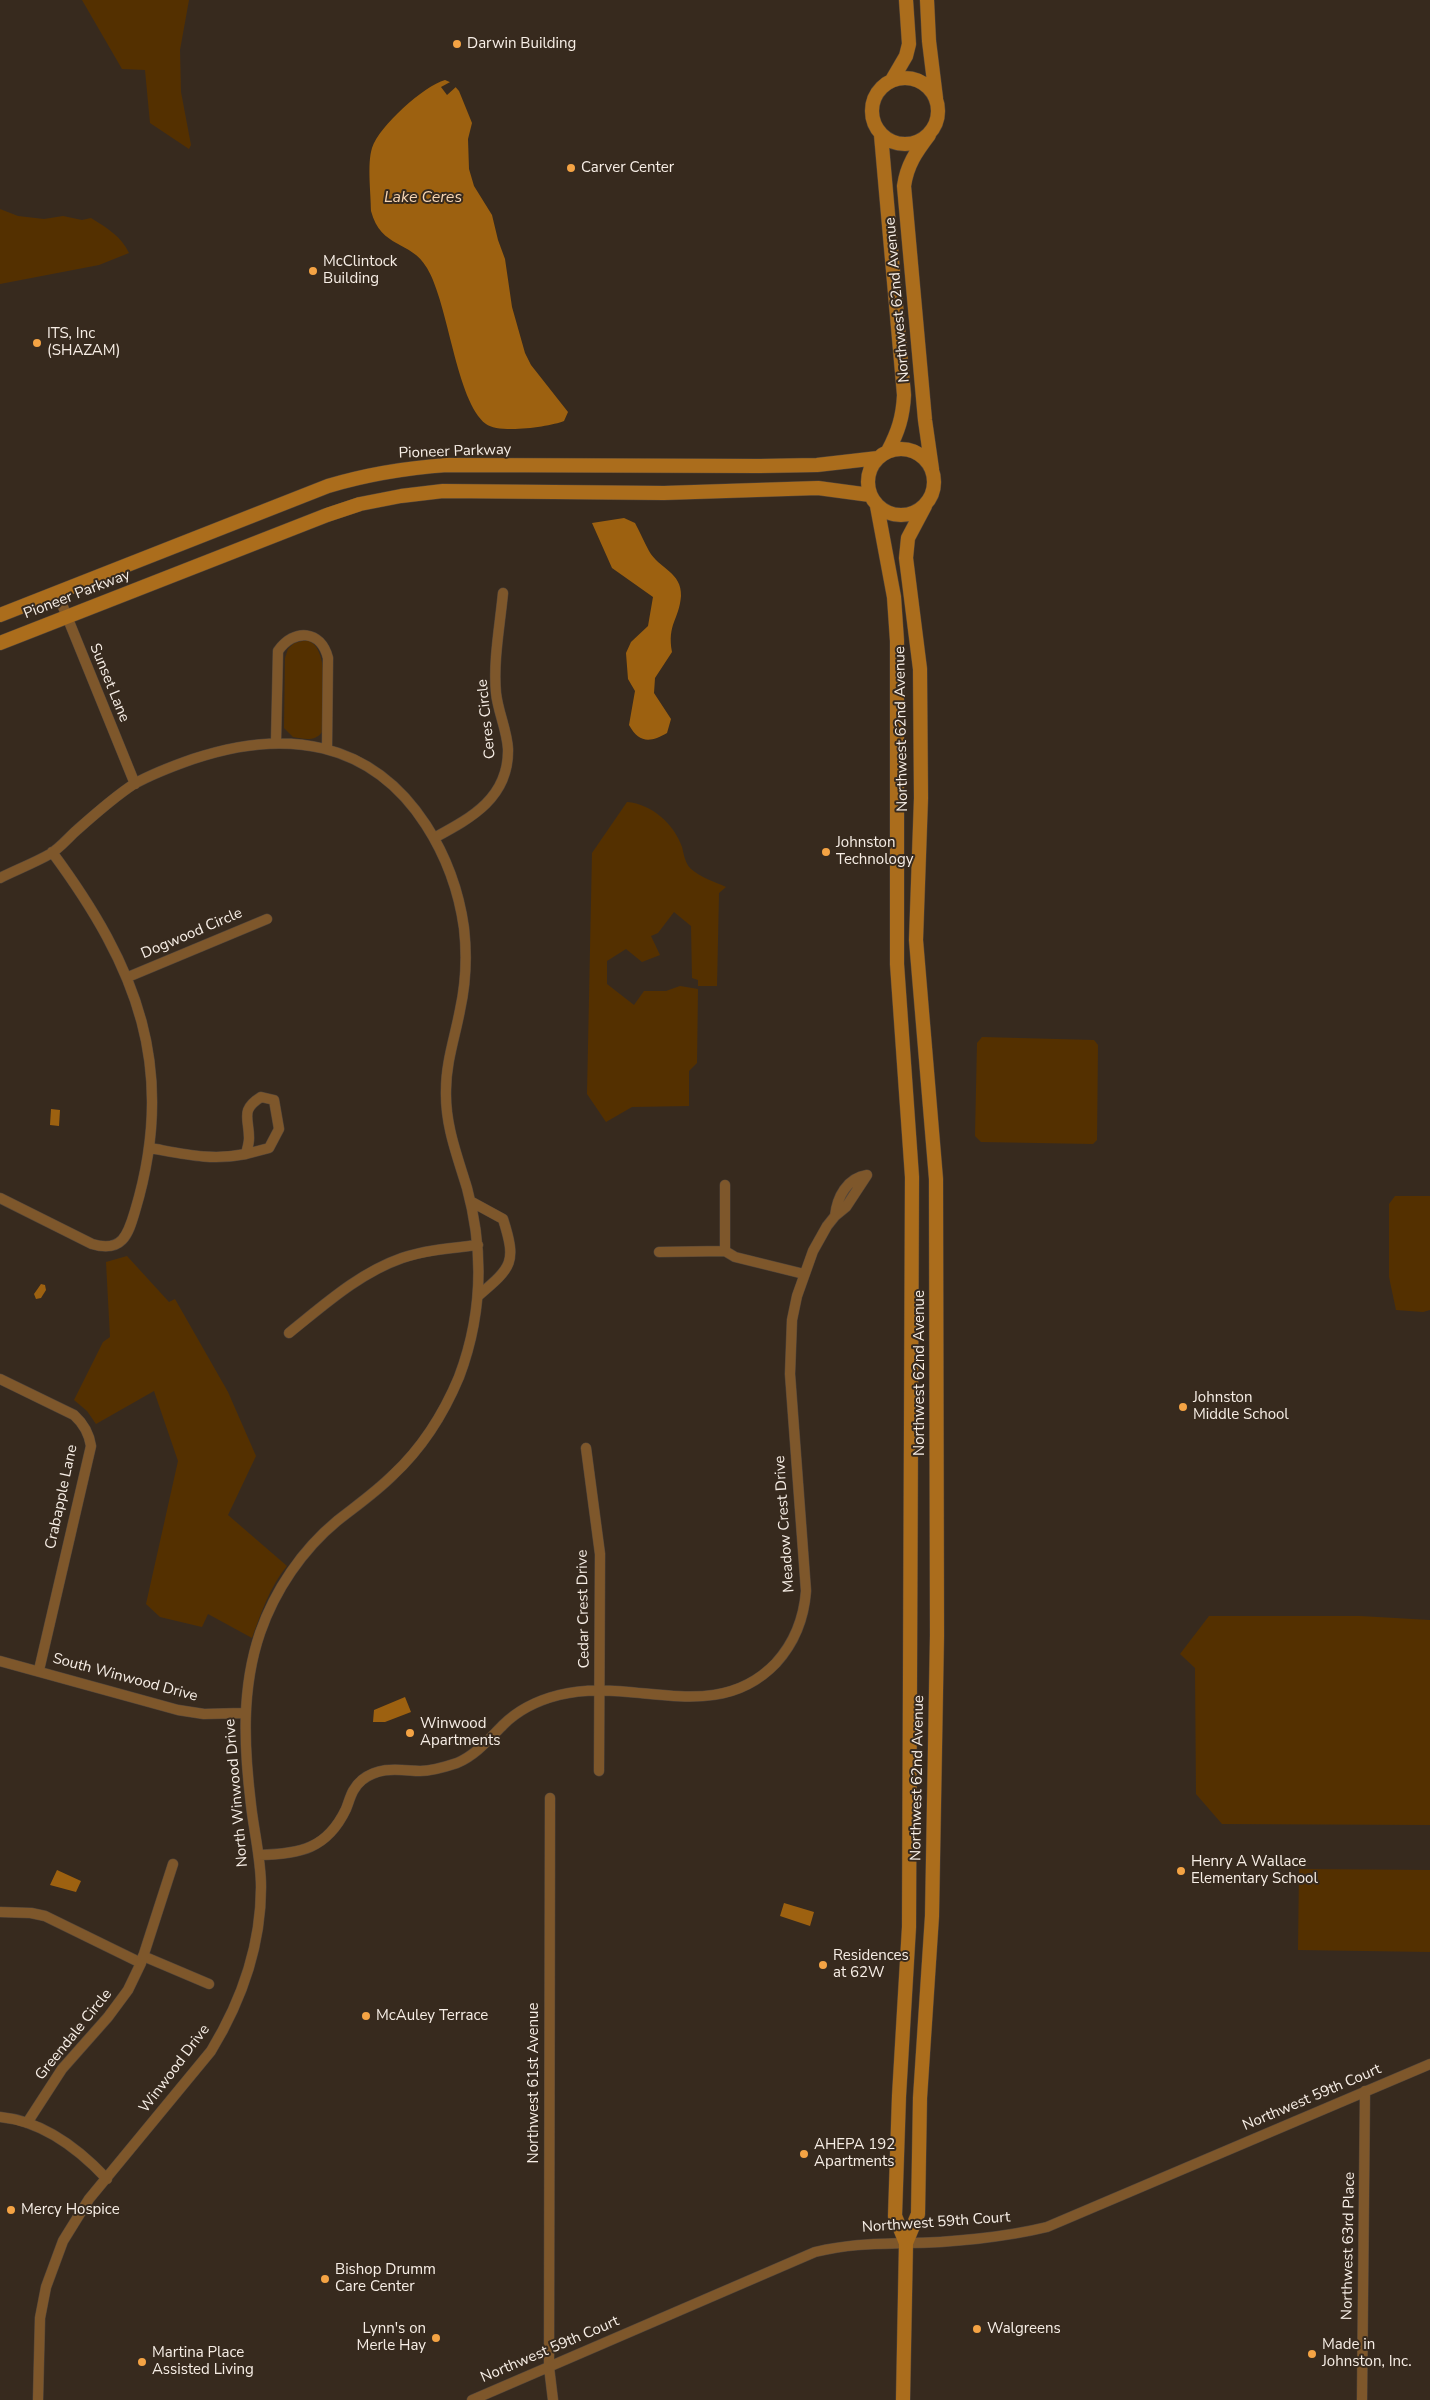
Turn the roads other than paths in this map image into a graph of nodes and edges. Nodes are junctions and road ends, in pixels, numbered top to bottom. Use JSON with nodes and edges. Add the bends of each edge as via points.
{"nodes":[{"id":1,"x":906,"y":0,"type":"edge"},
{"id":2,"x":927,"y":0,"type":"edge"},
{"id":3,"x":892,"y":80,"type":"junction"},
{"id":4,"x":936,"y":98,"type":"junction"},
{"id":5,"x":882,"y":135,"type":"junction"},
{"id":6,"x":929,"y":135,"type":"junction"},
{"id":7,"x":883,"y":454,"type":"junction"},
{"id":8,"x":932,"y":469,"type":"junction"},
{"id":9,"x":874,"y":500,"type":"junction"},
{"id":10,"x":925,"y":506,"type":"junction"},
{"id":11,"x":57,"y":592,"type":"junction"},
{"id":12,"x":503,"y":593,"type":"dead end"},
{"id":13,"x":0,"y":615,"type":"edge"},
{"id":14,"x":68,"y":616,"type":"junction"},
{"id":15,"x":0,"y":643,"type":"edge"},
{"id":16,"x":276,"y":742,"type":"junction"},
{"id":17,"x":327,"y":749,"type":"junction"},
{"id":18,"x":134,"y":784,"type":"junction"},
{"id":19,"x":434,"y":838,"type":"junction"},
{"id":20,"x":52,"y":852,"type":"junction"},
{"id":21,"x":1,"y":875,"type":"edge"},
{"id":22,"x":267,"y":919,"type":"dead end"},
{"id":23,"x":128,"y":977,"type":"junction"},
{"id":24,"x":150,"y":1148,"type":"junction"},
{"id":25,"x":246,"y":1154,"type":"junction"},
{"id":26,"x":725,"y":1186,"type":"dead end"},
{"id":27,"x":0,"y":1198,"type":"edge"},
{"id":28,"x":470,"y":1201,"type":"junction"},
{"id":29,"x":835,"y":1216,"type":"dead end"},
{"id":30,"x":478,"y":1246,"type":"junction"},
{"id":31,"x":725,"y":1251,"type":"junction"},
{"id":32,"x":659,"y":1252,"type":"dead end"},
{"id":33,"x":804,"y":1274,"type":"junction"},
{"id":34,"x":478,"y":1296,"type":"junction"},
{"id":35,"x":289,"y":1332,"type":"dead end"},
{"id":36,"x":0,"y":1378,"type":"edge"},
{"id":37,"x":586,"y":1448,"type":"dead end"},
{"id":38,"x":0,"y":1661,"type":"edge"},
{"id":39,"x":39,"y":1670,"type":"junction"},
{"id":40,"x":600,"y":1690,"type":"junction"},
{"id":41,"x":244,"y":1713,"type":"junction"},
{"id":42,"x":599,"y":1771,"type":"dead end"},
{"id":43,"x":550,"y":1798,"type":"dead end"},
{"id":44,"x":259,"y":1856,"type":"junction"},
{"id":45,"x":173,"y":1864,"type":"dead end"},
{"id":46,"x":261,"y":1884,"type":"joint"},
{"id":47,"x":0,"y":1912,"type":"edge"},
{"id":48,"x":142,"y":1959,"type":"junction"},
{"id":49,"x":209,"y":1984,"type":"dead end"},
{"id":50,"x":1430,"y":2064,"type":"edge"},
{"id":51,"x":1365,"y":2092,"type":"junction"},
{"id":52,"x":0,"y":2116,"type":"edge"},
{"id":53,"x":27,"y":2123,"type":"junction"},
{"id":54,"x":107,"y":2178,"type":"junction"},
{"id":55,"x":906,"y":2244,"type":"junction"},
{"id":56,"x":549,"y":2367,"type":"junction"},
{"id":57,"x":38,"y":2400,"type":"edge"},
{"id":58,"x":472,"y":2400,"type":"edge"},
{"id":59,"x":553,"y":2400,"type":"edge"},
{"id":60,"x":903,"y":2400,"type":"edge"},
{"id":61,"x":1362,"y":2400,"type":"edge"}],
"edges":[{"from":1,"to":3,"type":"street","via":[[909,44]]},
{"from":2,"to":4,"type":"street"},
{"from":3,"to":4,"type":"street","via":[[918,80]]},
{"from":3,"to":5,"type":"street","via":[[874,98],[874,124]]},
{"from":4,"to":6,"type":"street","via":[[939,111]]},
{"from":5,"to":6,"type":"street","via":[[905,145]]},
{"from":5,"to":7,"type":"street","name":"Northwest 62nd Avenue","via":[[904,395],[903,417],[898,432]]},
{"from":6,"to":8,"type":"street","name":"Northwest 62nd Avenue","via":[[906,170],[904,186]]},
{"from":7,"to":8,"type":"street","via":[[901,448],[914,451],[925,458]]},
{"from":7,"to":9,"type":"street","via":[[870,469],[868,482]]},
{"from":7,"to":11,"type":"street","name":"Pioneer Parkway","via":[[817,465],[447,465],[405,468],[364,475],[328,486]]},
{"from":8,"to":10,"type":"street","via":[[934,488]]},
{"from":9,"to":10,"type":"street","via":[[888,513],[901,515],[914,513]]},
{"from":9,"to":14,"type":"street","name":"Pioneer Parkway","via":[[818,488],[664,493],[443,491],[401,496],[327,515]]},
{"from":9,"to":55,"type":"street","name":"Northwest 62nd Avenue","via":[[894,597],[897,641],[897,964],[912,1178],[909,1928],[895,2216]]},
{"from":10,"to":55,"type":"street","name":"Northwest 62nd Avenue","via":[[908,538],[906,558],[920,669],[921,798],[916,940],[936,1179],[937,1635],[932,1916],[920,2098],[918,2214]]},
{"from":11,"to":13,"type":"street","name":"Pioneer Parkway"},
{"from":11,"to":14,"type":"street","name":"Sunset Lane"},
{"from":12,"to":19,"type":"street","name":"Ceres Circle","via":[[496,691],[508,749],[504,776],[498,790],[480,812]]},
{"from":14,"to":15,"type":"street","name":"Pioneer Parkway"},
{"from":14,"to":18,"type":"street","name":"Sunset Lane"},
{"from":16,"to":17,"type":"street","name":"North Winwood Drive"},
{"from":16,"to":17,"type":"street","via":[[278,651],[291,638],[311,636],[320,642],[328,658]]},
{"from":16,"to":18,"type":"street","name":"North Winwood Drive","via":[[236,746],[174,766]]},
{"from":17,"to":19,"type":"street","name":"North Winwood Drive","via":[[351,757],[385,777],[404,794]]},
{"from":18,"to":20,"type":"street","name":"North Winwood Drive","via":[[96,812]]},
{"from":19,"to":28,"type":"street","name":"North Winwood Drive","via":[[452,878],[464,930],[464,983],[449,1056],[446,1101],[453,1147]]},
{"from":20,"to":21,"type":"street","name":"North Winwood Drive"},
{"from":20,"to":23,"type":"street","via":[[110,938]]},
{"from":22,"to":23,"type":"street","name":"Dogwood Circle"},
{"from":23,"to":24,"type":"street","via":[[147,1040],[152,1115]]},
{"from":24,"to":25,"type":"street","via":[[223,1159]]},
{"from":24,"to":27,"type":"street","via":[[144,1182],[127,1236],[117,1245],[104,1247],[92,1244]]},
{"from":25,"to":25,"type":"street","via":[[269,1148],[278,1129],[274,1100],[261,1097],[251,1103],[246,1116],[249,1140]]},
{"from":26,"to":31,"type":"street"},
{"from":28,"to":30,"type":"street","name":"North Winwood Drive"},
{"from":28,"to":34,"type":"street","via":[[503,1219],[512,1248],[505,1274]]},
{"from":29,"to":33,"type":"street","name":"Meadow Crest Drive","via":[[813,1251]]},
{"from":30,"to":34,"type":"street","name":"North Winwood Drive"},
{"from":30,"to":35,"type":"street","via":[[426,1251],[380,1267],[353,1283]]},
{"from":31,"to":32,"type":"street"},
{"from":31,"to":33,"type":"street"},
{"from":33,"to":40,"type":"street","name":"Meadow Crest Drive","via":[[794,1309],[789,1347],[806,1585],[804,1608],[792,1641],[762,1675],[722,1694],[687,1697]]},
{"from":34,"to":41,"type":"street","name":"North Winwood Drive","via":[[474,1325],[458,1379],[431,1430],[397,1472],[315,1542],[271,1605],[254,1652]]},
{"from":36,"to":39,"type":"street","name":"Crabapple Lane","via":[[74,1415],[82,1422],[90,1440]]},
{"from":37,"to":40,"type":"street","name":"Cedar Crest Drive","via":[[600,1554]]},
{"from":38,"to":39,"type":"street","name":"South Winwood Drive"},
{"from":39,"to":41,"type":"street","name":"South Winwood Drive","via":[[178,1710],[204,1714]]},
{"from":40,"to":42,"type":"street","name":"Cedar Crest Drive"},
{"from":40,"to":44,"type":"street","name":"Meadow Crest Drive","via":[[560,1694],[536,1702],[514,1715],[475,1752],[439,1769],[378,1771],[361,1781],[352,1792],[336,1827],[320,1842],[301,1852]]},
{"from":41,"to":44,"type":"street","name":"North Winwood Drive","via":[[251,1805]]},
{"from":43,"to":56,"type":"street","name":"Northwest 61st Avenue"},
{"from":44,"to":46,"type":"street","name":"North Winwood Drive"},
{"from":45,"to":48,"type":"street","name":"Greendale Circle"},
{"from":46,"to":54,"type":"street","name":"Winwood Drive","via":[[257,1938],[240,1997],[211,2050]]},
{"from":47,"to":48,"type":"street","via":[[31,1912],[46,1916]]},
{"from":48,"to":49,"type":"street"},
{"from":48,"to":53,"type":"street","name":"Greendale Circle","via":[[116,2008],[62,2069]]},
{"from":50,"to":51,"type":"street","name":"Northwest 59th Court"},
{"from":51,"to":55,"type":"street","name":"Northwest 59th Court","via":[[1047,2227]]},
{"from":51,"to":61,"type":"street","name":"Northwest 63rd Place"},
{"from":52,"to":53,"type":"street"},
{"from":53,"to":54,"type":"street","via":[[54,2134],[82,2153]]},
{"from":54,"to":57,"type":"street","via":[[75,2220],[53,2264],[40,2318]]},
{"from":55,"to":56,"type":"street","name":"Northwest 59th Court","via":[[883,2242],[815,2252]]},
{"from":55,"to":60,"type":"street","name":"Northwest 62nd Avenue"},
{"from":56,"to":58,"type":"street","name":"Northwest 59th Court"},
{"from":56,"to":59,"type":"street","name":"Northwest 61st Avenue"}]}
